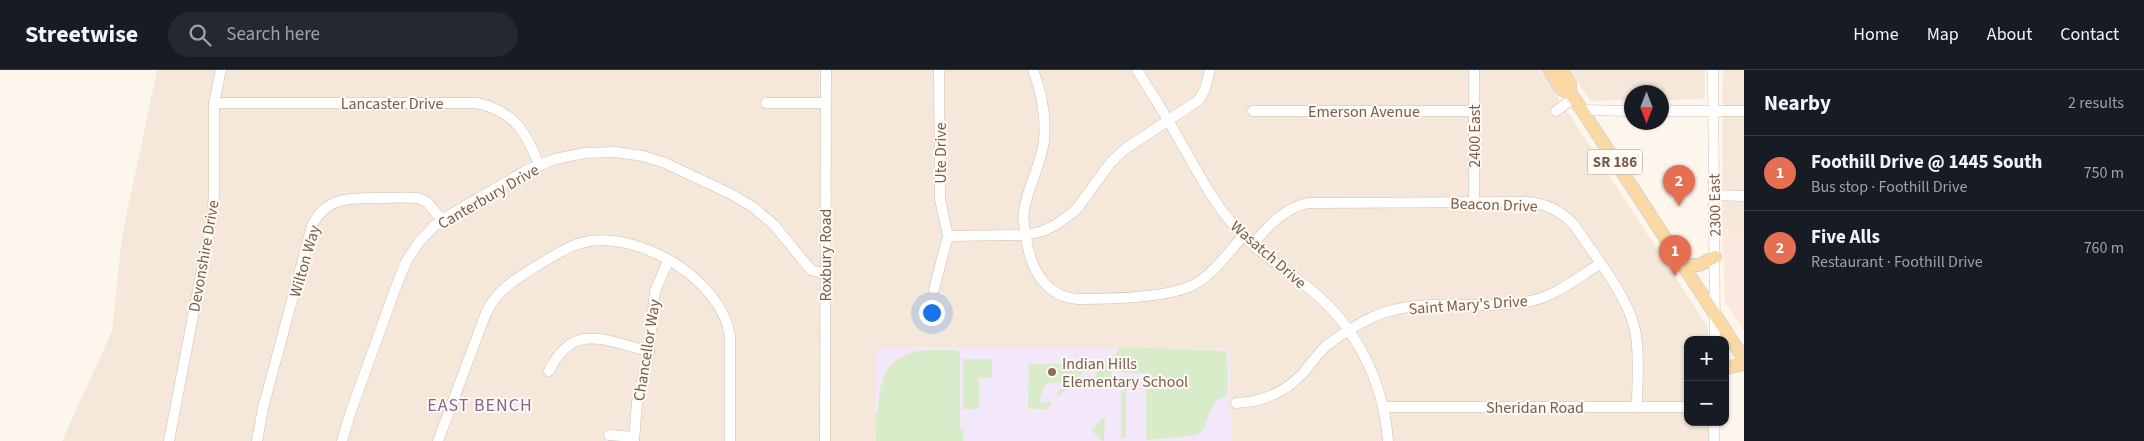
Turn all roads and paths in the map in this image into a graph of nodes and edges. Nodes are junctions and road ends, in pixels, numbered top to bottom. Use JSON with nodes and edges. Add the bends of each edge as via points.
{"nodes":[{"id":1,"x":221,"y":70,"type":"edge"},
{"id":2,"x":826,"y":70,"type":"edge"},
{"id":3,"x":940,"y":70,"type":"edge"},
{"id":4,"x":1033,"y":70,"type":"edge"},
{"id":5,"x":1136,"y":70,"type":"edge"},
{"id":6,"x":1210,"y":70,"type":"edge"},
{"id":7,"x":1474,"y":70,"type":"edge"},
{"id":8,"x":1549,"y":70,"type":"edge"},
{"id":9,"x":1561,"y":70,"type":"edge"},
{"id":10,"x":1713,"y":70,"type":"edge"},
{"id":11,"x":1572,"y":96,"type":"junction"},
{"id":12,"x":214,"y":103,"type":"junction"},
{"id":13,"x":766,"y":103,"type":"dead end"},
{"id":14,"x":825,"y":103,"type":"junction"},
{"id":15,"x":1582,"y":110,"type":"junction"},
{"id":16,"x":1253,"y":111,"type":"dead end"},
{"id":17,"x":1474,"y":111,"type":"junction"},
{"id":18,"x":1556,"y":111,"type":"dead end"},
{"id":19,"x":1624,"y":111,"type":"edge"},
{"id":20,"x":1669,"y":111,"type":"edge"},
{"id":21,"x":1713,"y":111,"type":"junction"},
{"id":22,"x":1744,"y":112,"type":"edge"},
{"id":23,"x":1168,"y":120,"type":"junction"},
{"id":24,"x":539,"y":165,"type":"junction"},
{"id":25,"x":1713,"y":196,"type":"junction"},
{"id":26,"x":1744,"y":196,"type":"edge"},
{"id":27,"x":1474,"y":202,"type":"junction"},
{"id":28,"x":442,"y":220,"type":"junction"},
{"id":29,"x":1026,"y":235,"type":"junction"},
{"id":30,"x":948,"y":236,"type":"junction"},
{"id":31,"x":1244,"y":236,"type":"junction"},
{"id":32,"x":1253,"y":244,"type":"junction"},
{"id":33,"x":1715,"y":257,"type":"junction"},
{"id":34,"x":668,"y":261,"type":"junction"},
{"id":35,"x":1600,"y":264,"type":"junction"},
{"id":36,"x":1683,"y":265,"type":"junction"},
{"id":37,"x":825,"y":274,"type":"junction"},
{"id":38,"x":934,"y":289,"type":"dead end"},
{"id":39,"x":1715,"y":315,"type":"junction"},
{"id":40,"x":1348,"y":330,"type":"junction"},
{"id":41,"x":1715,"y":336,"type":"edge"},
{"id":42,"x":649,"y":351,"type":"junction"},
{"id":43,"x":1744,"y":359,"type":"edge"},
{"id":44,"x":1744,"y":364,"type":"edge"},
{"id":45,"x":1729,"y":367,"type":"edge"},
{"id":46,"x":549,"y":371,"type":"dead end"},
{"id":47,"x":1236,"y":403,"type":"dead end"},
{"id":48,"x":1684,"y":406,"type":"edge"},
{"id":49,"x":1383,"y":407,"type":"junction"},
{"id":50,"x":1637,"y":407,"type":"junction"},
{"id":51,"x":1714,"y":426,"type":"edge"},
{"id":52,"x":609,"y":435,"type":"dead end"},
{"id":53,"x":634,"y":439,"type":"edge"},
{"id":54,"x":442,"y":440,"type":"edge"},
{"id":55,"x":169,"y":441,"type":"edge"},
{"id":56,"x":257,"y":441,"type":"edge"},
{"id":57,"x":342,"y":441,"type":"edge"},
{"id":58,"x":730,"y":441,"type":"edge"},
{"id":59,"x":825,"y":441,"type":"edge"},
{"id":60,"x":1388,"y":441,"type":"edge"},
{"id":61,"x":1714,"y":441,"type":"edge"}],
"edges":[{"from":1,"to":12,"type":"street","name":"Devonshire Drive"},
{"from":2,"to":14,"type":"street","name":"Roxbury Road"},
{"from":3,"to":30,"type":"street","name":"Ute Drive","via":[[940,192]]},
{"from":4,"to":29,"type":"street","via":[[1043,104],[1044,130],[1039,164],[1024,211]]},
{"from":5,"to":23,"type":"street","name":"Wasatch Drive"},
{"from":6,"to":23,"type":"street","via":[[1198,100]]},
{"from":7,"to":17,"type":"street","name":"2400 East"},
{"from":8,"to":11,"type":"main road","number":"SR 186","via":[[1561,89]]},
{"from":9,"to":11,"type":"main road","number":"SR 186","via":[[1570,84]]},
{"from":10,"to":21,"type":"street","name":"2300 East"},
{"from":11,"to":15,"type":"main road","number":"SR 186"},
{"from":11,"to":18,"type":"street"},
{"from":12,"to":24,"type":"street","name":"Lancaster Drive","via":[[477,104],[502,111],[514,121],[527,137]]},
{"from":12,"to":55,"type":"street","name":"Devonshire Drive","via":[[212,217]]},
{"from":13,"to":14,"type":"street"},
{"from":14,"to":37,"type":"street","name":"Roxbury Road"},
{"from":15,"to":19,"type":"street"},
{"from":15,"to":36,"type":"main road","number":"SR 186"},
{"from":16,"to":17,"type":"street","name":"Emerson Avenue"},
{"from":17,"to":27,"type":"street","name":"2400 East"},
{"from":20,"to":21,"type":"street"},
{"from":21,"to":22,"type":"street"},
{"from":21,"to":25,"type":"street","name":"2300 East"},
{"from":23,"to":29,"type":"street","via":[[1118,155],[1081,204],[1064,220]]},
{"from":23,"to":31,"type":"street","name":"Wasatch Drive","via":[[1212,198]]},
{"from":24,"to":28,"type":"street","name":"Canterbury Drive"},
{"from":24,"to":37,"type":"street","name":"Canterbury Drive","via":[[601,152],[630,154],[666,163],[753,207],[779,230],[811,270]]},
{"from":25,"to":26,"type":"street"},
{"from":25,"to":33,"type":"street","name":"2300 East"},
{"from":27,"to":32,"type":"street","name":"Beacon Drive","via":[[1308,203],[1280,215]]},
{"from":27,"to":35,"type":"street","name":"Beacon Drive","via":[[1533,202],[1553,208],[1571,221]]},
{"from":28,"to":56,"type":"street","name":"Wilton Way","via":[[427,202],[418,198],[346,198],[331,203],[321,212],[312,226]]},
{"from":28,"to":57,"type":"street","name":"Canterbury Drive","via":[[419,242],[401,273]]},
{"from":29,"to":30,"type":"street"},
{"from":29,"to":31,"type":"street","via":[[1028,254],[1042,281],[1055,292],[1077,299],[1180,291],[1208,275]]},
{"from":30,"to":38,"type":"street"},
{"from":31,"to":32,"type":"street","name":"Wasatch Drive"},
{"from":32,"to":40,"type":"street","name":"Wasatch Drive","via":[[1316,294]]},
{"from":33,"to":36,"type":"main road","via":[[1701,264]]},
{"from":33,"to":39,"type":"street","name":"2300 East"},
{"from":34,"to":42,"type":"street","name":"Chancellor Way","via":[[655,291]]},
{"from":34,"to":54,"type":"street","via":[[631,244],[591,241],[563,251],[506,285],[486,313]]},
{"from":34,"to":58,"type":"street","via":[[701,284],[727,321],[731,343]]},
{"from":35,"to":40,"type":"street","name":"Saint Mary's Drive","via":[[1557,291],[1532,301],[1413,306],[1374,316]]},
{"from":35,"to":50,"type":"street","name":"Beacon Drive","via":[[1626,305],[1635,330]]},
{"from":36,"to":39,"type":"main road","number":"SR 186"},
{"from":37,"to":59,"type":"street","name":"Roxbury Road"},
{"from":39,"to":41,"type":"street","name":"2300 East"},
{"from":39,"to":43,"type":"main road","number":"SR 186"},
{"from":40,"to":47,"type":"street","name":"Saint Mary's Drive","via":[[1326,346],[1286,387],[1262,399]]},
{"from":40,"to":49,"type":"street","name":"Wasatch Drive","via":[[1366,359]]},
{"from":42,"to":46,"type":"street","via":[[600,338],[582,338],[561,351]]},
{"from":42,"to":53,"type":"street","name":"Chancellor Way","via":[[638,396]]},
{"from":44,"to":45,"type":"main road"},
{"from":48,"to":50,"type":"street","name":"Sheridan Road"},
{"from":49,"to":50,"type":"street","name":"Sheridan Road"},
{"from":49,"to":60,"type":"street","name":"Wasatch Drive"},
{"from":51,"to":61,"type":"street"},
{"from":52,"to":53,"type":"street"}]}
